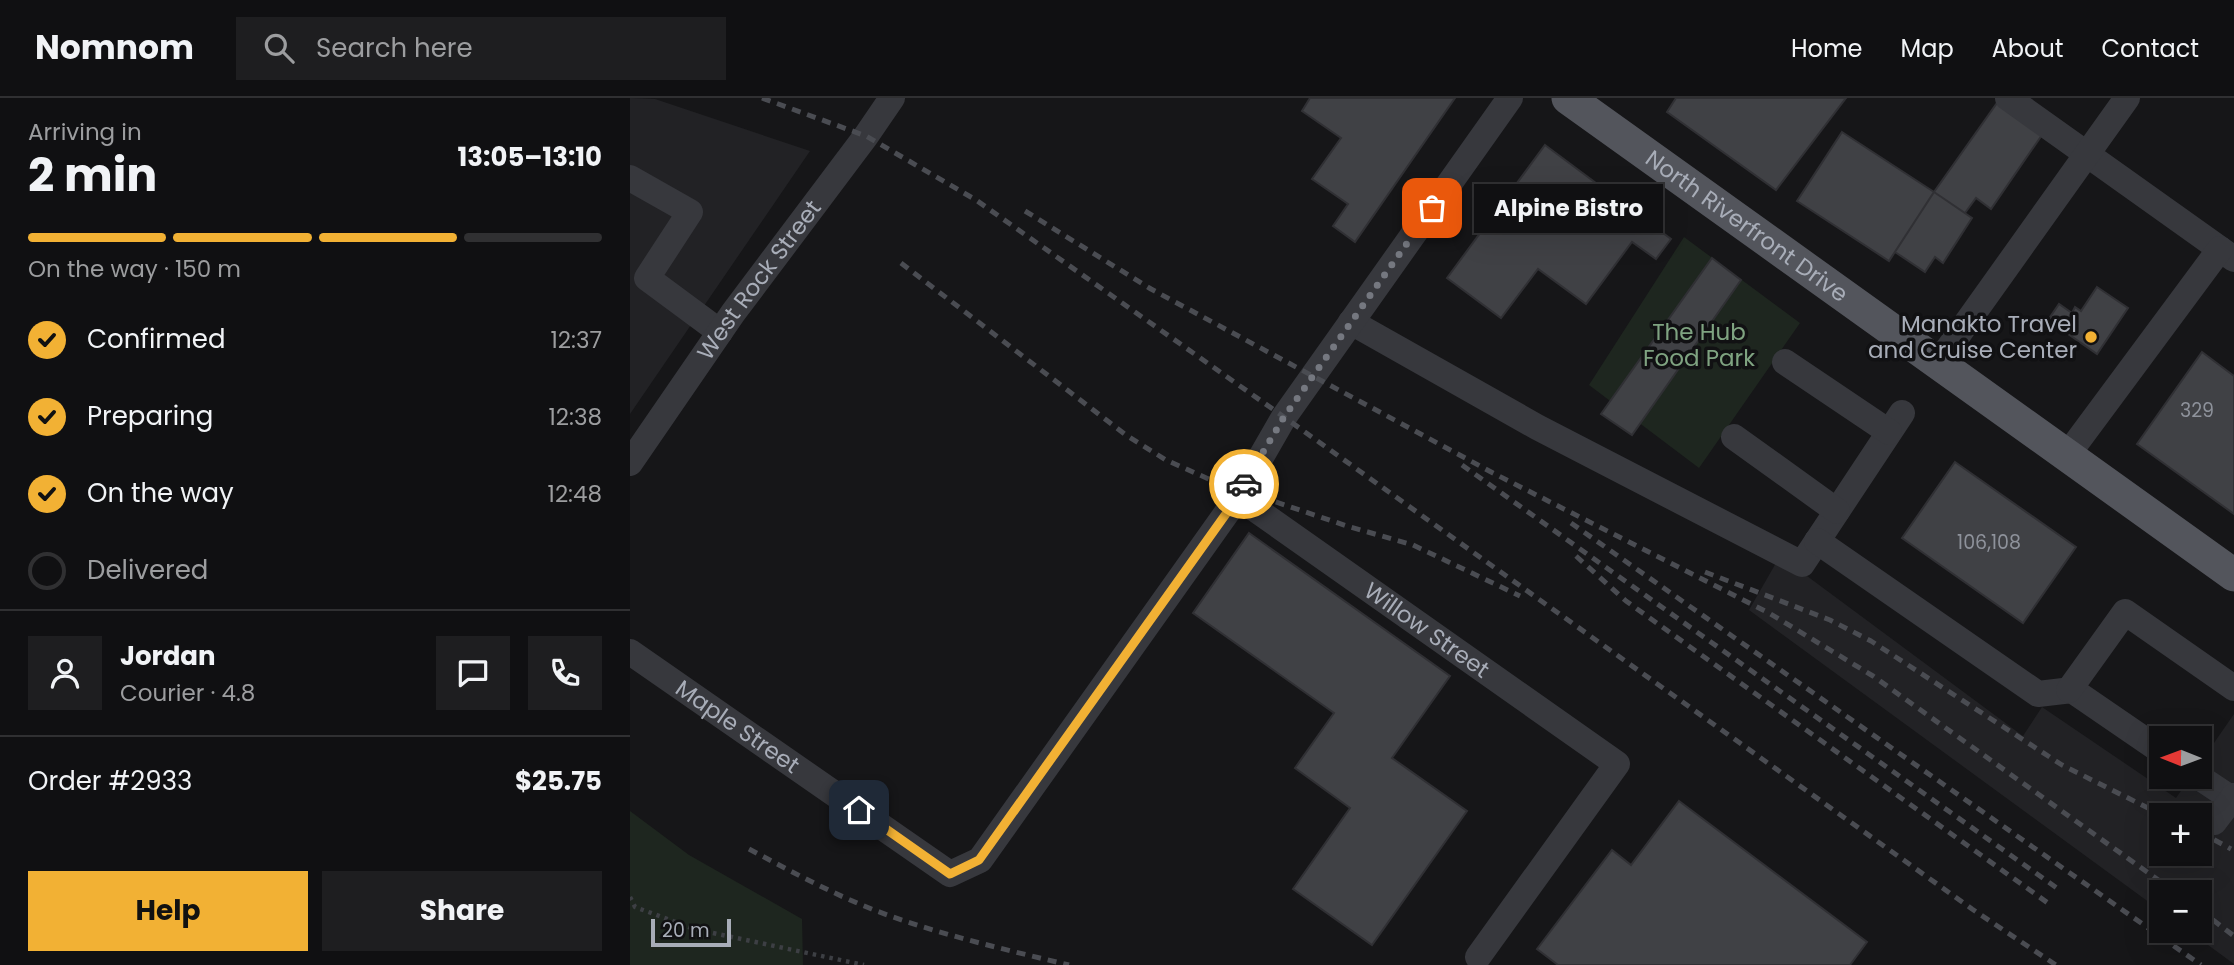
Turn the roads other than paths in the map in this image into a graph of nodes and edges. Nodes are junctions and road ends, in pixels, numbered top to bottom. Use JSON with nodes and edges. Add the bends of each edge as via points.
{"nodes":[{"id":1,"x":892,"y":98,"type":"edge"},
{"id":2,"x":1510,"y":98,"type":"edge"},
{"id":3,"x":1568,"y":98,"type":"edge"},
{"id":4,"x":2008,"y":98,"type":"edge"},
{"id":5,"x":2127,"y":98,"type":"edge"},
{"id":6,"x":2087,"y":154,"type":"junction"},
{"id":7,"x":630,"y":178,"type":"edge"},
{"id":8,"x":2227,"y":254,"type":"edge"},
{"id":9,"x":1351,"y":322,"type":"junction"},
{"id":10,"x":720,"y":332,"type":"junction"},
{"id":11,"x":1785,"y":362,"type":"dead end"},
{"id":12,"x":1938,"y":363,"type":"junction"},
{"id":13,"x":1734,"y":437,"type":"dead end"},
{"id":14,"x":2068,"y":454,"type":"junction"},
{"id":15,"x":630,"y":463,"type":"edge"},
{"id":16,"x":1238,"y":497,"type":"junction"},
{"id":17,"x":1837,"y":511,"type":"junction"},
{"id":18,"x":1817,"y":541,"type":"junction"},
{"id":19,"x":2234,"y":575,"type":"edge"},
{"id":20,"x":630,"y":652,"type":"edge"},
{"id":21,"x":2234,"y":688,"type":"edge"},
{"id":22,"x":2069,"y":690,"type":"junction"},
{"id":23,"x":2149,"y":743,"type":"edge"},
{"id":24,"x":2212,"y":785,"type":"edge"},
{"id":25,"x":2233,"y":798,"type":"edge"},
{"id":26,"x":2214,"y":822,"type":"dead end"},
{"id":27,"x":1478,"y":957,"type":"dead end"}],
"edges":[{"from":1,"to":10,"type":"street","name":"West Rock Street"},
{"from":2,"to":9,"type":"street"},
{"from":3,"to":12,"type":"main road","name":"North Riverfront Drive"},
{"from":4,"to":6,"type":"street"},
{"from":5,"to":6,"type":"street"},
{"from":6,"to":8,"type":"street"},
{"from":6,"to":12,"type":"street"},
{"from":7,"to":10,"type":"street","via":[[690,212],[647,278]]},
{"from":8,"to":14,"type":"street"},
{"from":9,"to":16,"type":"street","via":[[1284,417]]},
{"from":9,"to":18,"type":"street","via":[[1537,427],[1802,564]]},
{"from":10,"to":15,"type":"street","name":"West Rock Street"},
{"from":11,"to":17,"type":"street","via":[[1896,423]]},
{"from":12,"to":14,"type":"main road","name":"North Riverfront Drive"},
{"from":13,"to":17,"type":"street"},
{"from":14,"to":19,"type":"main road","name":"North Riverfront Drive"},
{"from":16,"to":20,"type":"street","name":"Maple Street","via":[[979,860],[950,874]]},
{"from":16,"to":27,"type":"street","name":"Willow Street","via":[[1616,764]]},
{"from":17,"to":18,"type":"street"},
{"from":18,"to":22,"type":"street","via":[[2038,694]]},
{"from":21,"to":22,"type":"street","via":[[2125,612]]},
{"from":22,"to":23,"type":"street"},
{"from":24,"to":25,"type":"street"},
{"from":25,"to":26,"type":"street"}]}
